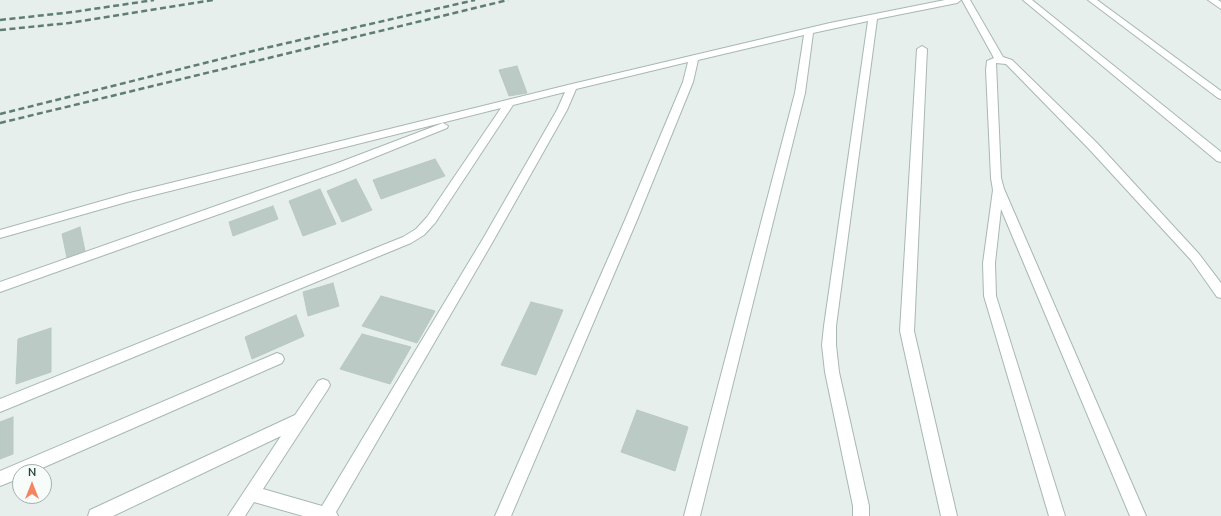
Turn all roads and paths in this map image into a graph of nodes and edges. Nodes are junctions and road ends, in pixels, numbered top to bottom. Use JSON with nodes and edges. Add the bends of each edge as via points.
{"nodes":[{"id":1,"x":957,"y":0,"type":"edge"},
{"id":2,"x":966,"y":0,"type":"edge"},
{"id":3,"x":1027,"y":0,"type":"edge"},
{"id":4,"x":1092,"y":0,"type":"edge"},
{"id":5,"x":1212,"y":0,"type":"edge"},
{"id":6,"x":1221,"y":6,"type":"edge"},
{"id":7,"x":873,"y":17,"type":"junction"},
{"id":8,"x":809,"y":32,"type":"junction"},
{"id":9,"x":922,"y":49,"type":"dead end"},
{"id":10,"x":694,"y":59,"type":"junction"},
{"id":11,"x":999,"y":59,"type":"junction"},
{"id":12,"x":572,"y":87,"type":"junction"},
{"id":13,"x":1221,"y":96,"type":"edge"},
{"id":14,"x":509,"y":104,"type":"junction"},
{"id":15,"x":487,"y":109,"type":"junction"},
{"id":16,"x":1221,"y":158,"type":"edge"},
{"id":17,"x":998,"y":189,"type":"junction"},
{"id":18,"x":0,"y":234,"type":"edge"},
{"id":19,"x":0,"y":287,"type":"edge"},
{"id":20,"x":1221,"y":293,"type":"edge"},
{"id":21,"x":277,"y":359,"type":"dead end"},
{"id":22,"x":323,"y":385,"type":"dead end"},
{"id":23,"x":0,"y":406,"type":"edge"},
{"id":24,"x":299,"y":420,"type":"junction"},
{"id":25,"x":0,"y":479,"type":"edge"},
{"id":26,"x":251,"y":493,"type":"junction"},
{"id":27,"x":96,"y":516,"type":"edge"},
{"id":28,"x":236,"y":516,"type":"edge"},
{"id":29,"x":327,"y":516,"type":"edge"},
{"id":30,"x":503,"y":516,"type":"edge"},
{"id":31,"x":692,"y":516,"type":"edge"},
{"id":32,"x":861,"y":516,"type":"edge"},
{"id":33,"x":949,"y":516,"type":"edge"},
{"id":34,"x":1057,"y":516,"type":"edge"},
{"id":35,"x":1138,"y":516,"type":"edge"}],
"edges":[{"from":1,"to":7,"type":"street"},
{"from":2,"to":11,"type":"street"},
{"from":3,"to":16,"type":"street"},
{"from":4,"to":13,"type":"street"},
{"from":5,"to":6,"type":"street"},
{"from":7,"to":8,"type":"street"},
{"from":7,"to":32,"type":"street","via":[[829,345],[832,372]]},
{"from":8,"to":10,"type":"street"},
{"from":8,"to":31,"type":"street","via":[[800,93]]},
{"from":9,"to":33,"type":"street","via":[[907,331]]},
{"from":10,"to":12,"type":"street"},
{"from":10,"to":30,"type":"street","via":[[688,82],[631,220]]},
{"from":11,"to":17,"type":"street","via":[[992,61],[991,70]]},
{"from":11,"to":20,"type":"street","via":[[1013,66],[1094,146],[1195,257]]},
{"from":12,"to":14,"type":"street"},
{"from":12,"to":29,"type":"street","via":[[562,110],[492,233]]},
{"from":14,"to":15,"type":"street"},
{"from":14,"to":23,"type":"street","via":[[420,232],[318,277]]},
{"from":15,"to":18,"type":"street","via":[[130,197]]},
{"from":15,"to":19,"type":"street","via":[[340,167]]},
{"from":17,"to":34,"type":"street","via":[[988,263],[990,296]]},
{"from":17,"to":35,"type":"street"},
{"from":21,"to":25,"type":"street"},
{"from":22,"to":24,"type":"street"},
{"from":24,"to":26,"type":"street"},
{"from":24,"to":27,"type":"street"},
{"from":26,"to":28,"type":"street"},
{"from":26,"to":29,"type":"street"}]}
